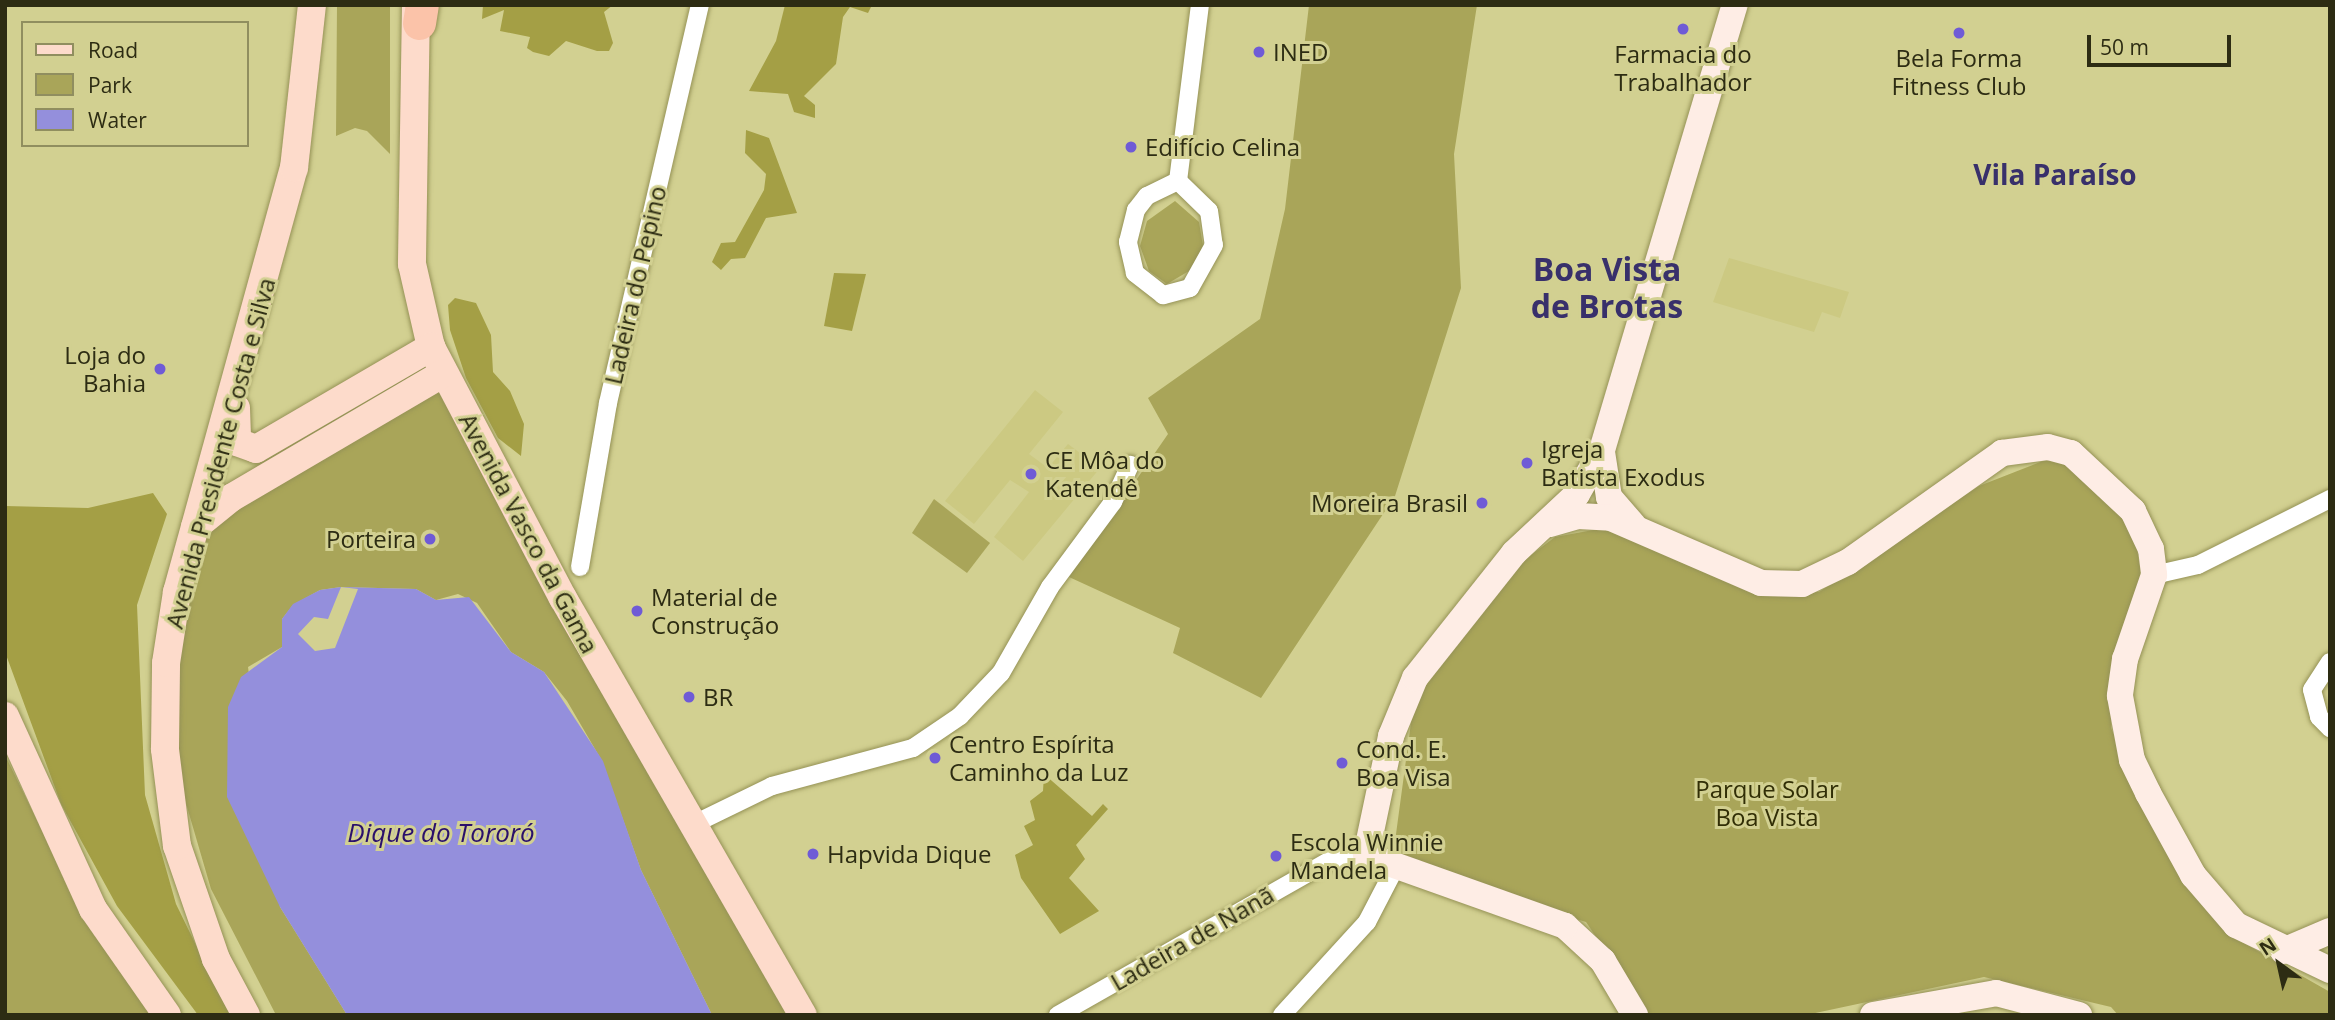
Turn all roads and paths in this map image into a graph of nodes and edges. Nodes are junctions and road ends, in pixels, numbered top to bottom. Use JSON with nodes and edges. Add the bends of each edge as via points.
{"nodes":[{"id":1,"x":312,"y":5,"type":"edge"},
{"id":2,"x":700,"y":5,"type":"edge"},
{"id":3,"x":1200,"y":5,"type":"edge"},
{"id":4,"x":1735,"y":5,"type":"edge"},
{"id":5,"x":419,"y":11,"type":"edge"},
{"id":6,"x":1178,"y":181,"type":"junction"},
{"id":7,"x":431,"y":347,"type":"junction"},
{"id":8,"x":240,"y":370,"type":"junction"},
{"id":9,"x":444,"y":373,"type":"junction"},
{"id":10,"x":1602,"y":450,"type":"junction"},
{"id":11,"x":1130,"y":465,"type":"dead end"},
{"id":12,"x":2330,"y":499,"type":"edge"},
{"id":13,"x":1544,"y":526,"type":"junction"},
{"id":14,"x":1634,"y":526,"type":"junction"},
{"id":15,"x":195,"y":527,"type":"junction"},
{"id":16,"x":580,"y":567,"type":"dead end"},
{"id":17,"x":2154,"y":575,"type":"junction"},
{"id":18,"x":2330,"y":662,"type":"edge"},
{"id":19,"x":5,"y":716,"type":"edge"},
{"id":20,"x":2330,"y":728,"type":"edge"},
{"id":21,"x":692,"y":825,"type":"junction"},
{"id":22,"x":1366,"y":855,"type":"junction"},
{"id":23,"x":1396,"y":866,"type":"junction"},
{"id":24,"x":2330,"y":932,"type":"edge"},
{"id":25,"x":2283,"y":951,"type":"junction"},
{"id":26,"x":2330,"y":970,"type":"edge"},
{"id":27,"x":167,"y":1015,"type":"edge"},
{"id":28,"x":246,"y":1015,"type":"edge"},
{"id":29,"x":803,"y":1015,"type":"edge"},
{"id":30,"x":1058,"y":1015,"type":"edge"},
{"id":31,"x":1282,"y":1015,"type":"edge"},
{"id":32,"x":1635,"y":1015,"type":"edge"},
{"id":33,"x":1873,"y":1015,"type":"edge"},
{"id":34,"x":2079,"y":1015,"type":"edge"}],
"edges":[{"from":1,"to":8,"type":"main road","name":"Avenida Presidente Costa e Silva","via":[[294,168]]},
{"from":2,"to":16,"type":"street","name":"Ladeira do Pepino","via":[[608,403]]},
{"from":3,"to":6,"type":"street"},
{"from":4,"to":10,"type":"street"},
{"from":5,"to":7,"type":"main road","name":"Avenida Vasco da Gama","via":[[412,264]]},
{"from":6,"to":6,"type":"street","via":[[1147,196],[1136,210],[1128,242],[1135,273],[1163,295],[1190,288],[1214,246],[1209,211]]},
{"from":7,"to":8,"type":"main road","via":[[256,449],[246,448],[233,431]]},
{"from":7,"to":9,"type":"main road","name":"Avenida Vasco da Gama"},
{"from":8,"to":15,"type":"main road","name":"Avenida Presidente Costa e Silva"},
{"from":9,"to":15,"type":"main road","via":[[230,498]]},
{"from":9,"to":21,"type":"main road","name":"Avenida Vasco da Gama"},
{"from":10,"to":13,"type":"street","via":[[1577,494]]},
{"from":10,"to":14,"type":"street","via":[[1609,497]]},
{"from":11,"to":21,"type":"street","via":[[1113,502],[1050,587],[1001,673],[960,716],[913,748],[772,786]]},
{"from":12,"to":17,"type":"street","via":[[2198,565]]},
{"from":13,"to":14,"type":"street","via":[[1585,515]]},
{"from":13,"to":22,"type":"street","via":[[1514,553],[1415,678],[1391,736]]},
{"from":14,"to":17,"type":"street","via":[[1760,583],[1802,584],[1849,562],[2002,453],[2048,447],[2088,464],[2133,511],[2145,530]]},
{"from":15,"to":28,"type":"main road","name":"Avenida Presidente Costa e Silva","via":[[166,663],[167,761],[177,846],[192,900]]},
{"from":17,"to":25,"type":"street","via":[[2125,659],[2120,696],[2132,760],[2215,904],[2236,925]]},
{"from":18,"to":20,"type":"street","via":[[2312,690],[2319,717]]},
{"from":19,"to":27,"type":"main road","via":[[88,899]]},
{"from":21,"to":29,"type":"main road","name":"Avenida Vasco da Gama"},
{"from":22,"to":23,"type":"street"},
{"from":22,"to":30,"type":"street","name":"Ladeira de Nanã","via":[[1331,860]]},
{"from":23,"to":31,"type":"street","via":[[1373,914]]},
{"from":23,"to":32,"type":"street","via":[[1565,926],[1602,961]]},
{"from":24,"to":25,"type":"street"},
{"from":25,"to":26,"type":"street"},
{"from":33,"to":34,"type":"street","via":[[1996,993]]}]}
